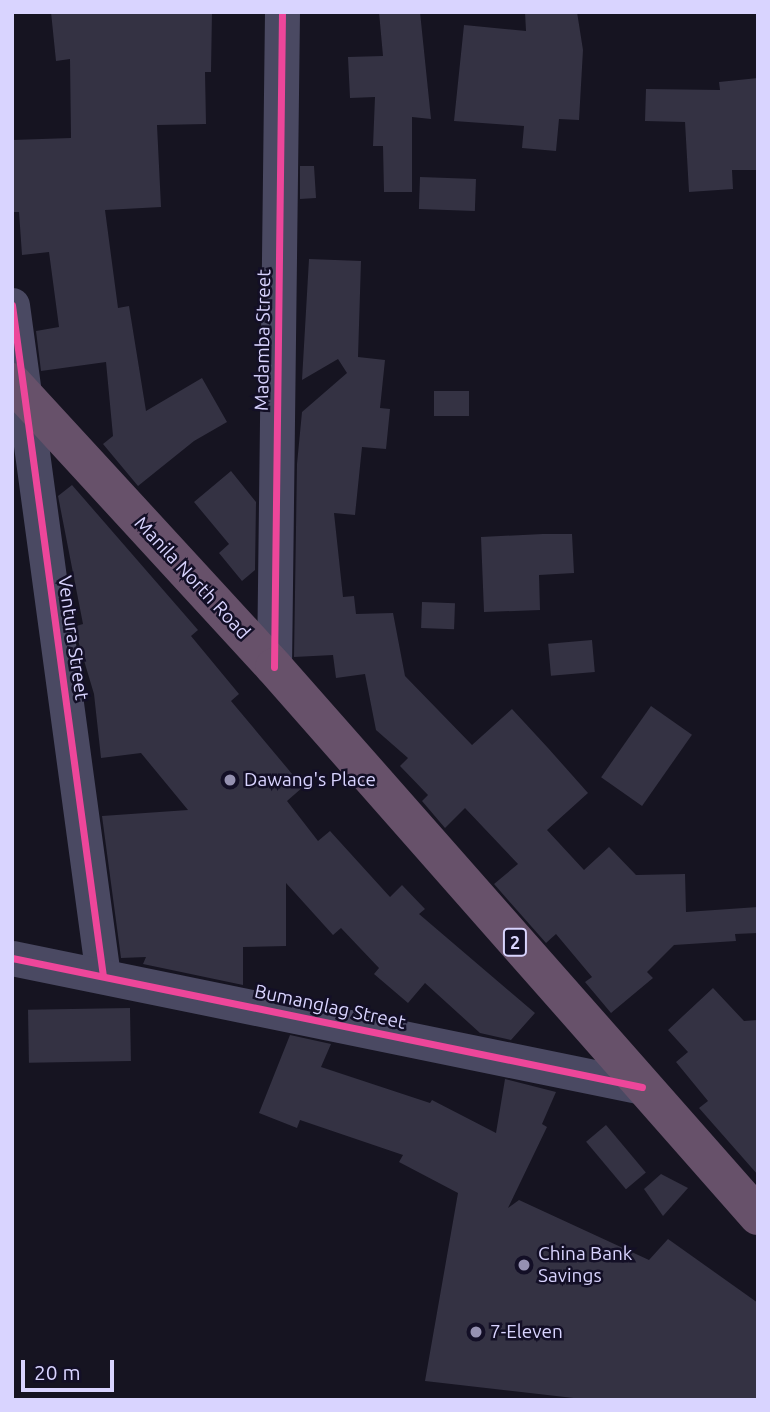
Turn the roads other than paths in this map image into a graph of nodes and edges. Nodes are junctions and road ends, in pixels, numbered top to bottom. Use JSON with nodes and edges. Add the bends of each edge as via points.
{"nodes":[{"id":1,"x":282,"y":12,"type":"edge"},
{"id":2,"x":12,"y":305,"type":"edge"},
{"id":3,"x":18,"y":389,"type":"edge"},
{"id":4,"x":274,"y":667,"type":"junction"},
{"id":5,"x":12,"y":958,"type":"edge"},
{"id":6,"x":103,"y":976,"type":"junction"},
{"id":7,"x":642,"y":1087,"type":"junction"},
{"id":8,"x":758,"y":1216,"type":"edge"}],
"edges":[{"from":1,"to":4,"type":"street","name":"Madamba Street"},
{"from":2,"to":3,"type":"street","name":"Ventura Street"},
{"from":3,"to":4,"type":"highway","name":"Manila North Road","number":"2"},
{"from":3,"to":6,"type":"street","name":"Ventura Street"},
{"from":4,"to":7,"type":"highway","name":"Manila North Road","number":"2"},
{"from":5,"to":6,"type":"street","name":"Bumanglag Street"},
{"from":6,"to":7,"type":"street","name":"Bumanglag Street"},
{"from":7,"to":8,"type":"highway","name":"Manila North Road","number":"2"}]}
